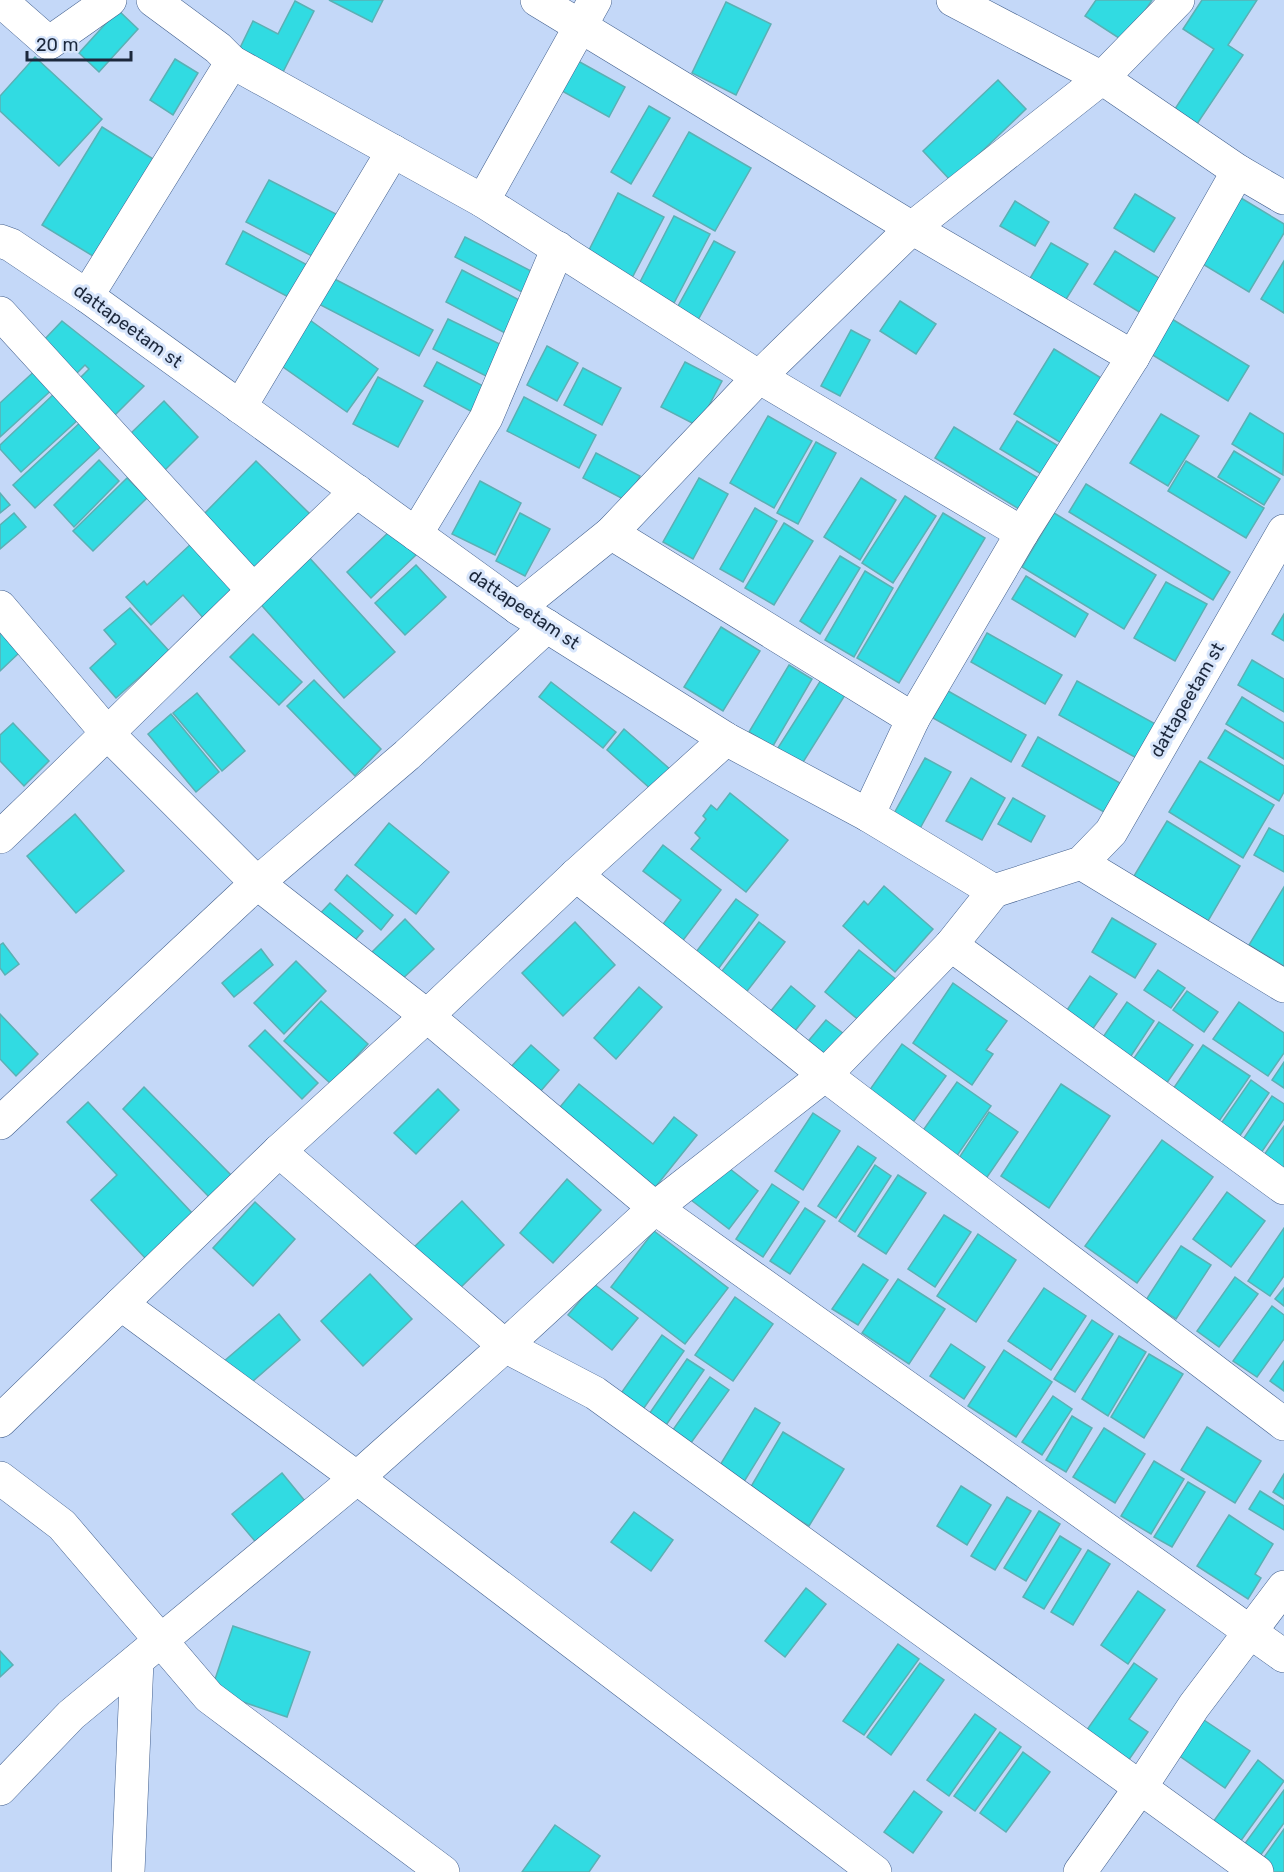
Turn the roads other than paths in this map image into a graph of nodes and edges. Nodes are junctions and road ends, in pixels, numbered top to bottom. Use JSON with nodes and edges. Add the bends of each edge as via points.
{"nodes":[{"id":1,"x":0,"y":0,"type":"edge"},
{"id":2,"x":110,"y":0,"type":"edge"},
{"id":3,"x":153,"y":0,"type":"edge"},
{"id":4,"x":537,"y":0,"type":"edge"},
{"id":5,"x":953,"y":0,"type":"edge"},
{"id":6,"x":1178,"y":0,"type":"edge"},
{"id":7,"x":588,"y":14,"type":"edge"},
{"id":8,"x":232,"y":62,"type":"junction"},
{"id":9,"x":1102,"y":78,"type":"junction"},
{"id":10,"x":393,"y":151,"type":"junction"},
{"id":11,"x":1238,"y":171,"type":"junction"},
{"id":12,"x":1284,"y":198,"type":"edge"},
{"id":13,"x":483,"y":201,"type":"junction"},
{"id":14,"x":912,"y":228,"type":"junction"},
{"id":15,"x":558,"y":248,"type":"junction"},
{"id":16,"x":4,"y":249,"type":"edge"},
{"id":17,"x":87,"y":296,"type":"junction"},
{"id":18,"x":0,"y":313,"type":"edge"},
{"id":19,"x":1133,"y":357,"type":"junction"},
{"id":20,"x":759,"y":377,"type":"junction"},
{"id":21,"x":240,"y":406,"type":"junction"},
{"id":22,"x":357,"y":491,"type":"junction"},
{"id":23,"x":1284,"y":531,"type":"edge"},
{"id":24,"x":611,"y":533,"type":"junction"},
{"id":25,"x":1022,"y":533,"type":"junction"},
{"id":26,"x":416,"y":534,"type":"junction"},
{"id":27,"x":253,"y":590,"type":"junction"},
{"id":28,"x":0,"y":607,"type":"edge"},
{"id":29,"x":518,"y":608,"type":"junction"},
{"id":30,"x":548,"y":626,"type":"junction"},
{"id":31,"x":913,"y":719,"type":"junction"},
{"id":32,"x":108,"y":734,"type":"junction"},
{"id":33,"x":726,"y":739,"type":"junction"},
{"id":34,"x":868,"y":815,"type":"junction"},
{"id":35,"x":0,"y":837,"type":"edge"},
{"id":36,"x":1081,"y":863,"type":"junction"},
{"id":37,"x":576,"y":875,"type":"junction"},
{"id":38,"x":256,"y":882,"type":"junction"},
{"id":39,"x":994,"y":891,"type":"junction"},
{"id":40,"x":951,"y":945,"type":"junction"},
{"id":41,"x":1284,"y":986,"type":"edge"},
{"id":42,"x":427,"y":1016,"type":"junction"},
{"id":43,"x":825,"y":1075,"type":"junction"},
{"id":44,"x":0,"y":1123,"type":"edge"},
{"id":45,"x":279,"y":1151,"type":"junction"},
{"id":46,"x":1284,"y":1188,"type":"edge"},
{"id":47,"x":655,"y":1208,"type":"junction"},
{"id":48,"x":121,"y":1305,"type":"junction"},
{"id":49,"x":505,"y":1346,"type":"junction"},
{"id":50,"x":0,"y":1421,"type":"edge"},
{"id":51,"x":1284,"y":1424,"type":"edge"},
{"id":52,"x":0,"y":1478,"type":"edge"},
{"id":53,"x":357,"y":1478,"type":"junction"},
{"id":54,"x":1284,"y":1587,"type":"edge"},
{"id":55,"x":1249,"y":1633,"type":"junction"},
{"id":56,"x":161,"y":1640,"type":"junction"},
{"id":57,"x":1284,"y":1656,"type":"edge"},
{"id":58,"x":136,"y":1661,"type":"junction"},
{"id":59,"x":1140,"y":1788,"type":"junction"},
{"id":60,"x":0,"y":1789,"type":"edge"},
{"id":61,"x":128,"y":1872,"type":"edge"},
{"id":62,"x":444,"y":1872,"type":"edge"},
{"id":63,"x":875,"y":1872,"type":"edge"},
{"id":64,"x":1080,"y":1872,"type":"edge"},
{"id":65,"x":1257,"y":1872,"type":"edge"}],
"edges":[{"from":1,"to":2,"type":"street","via":[[49,43]]},
{"from":3,"to":8,"type":"street"},
{"from":4,"to":7,"type":"street"},
{"from":5,"to":9,"type":"street"},
{"from":6,"to":9,"type":"street"},
{"from":7,"to":13,"type":"street"},
{"from":7,"to":14,"type":"street"},
{"from":8,"to":10,"type":"street"},
{"from":8,"to":17,"type":"street"},
{"from":9,"to":11,"type":"street"},
{"from":9,"to":14,"type":"street"},
{"from":10,"to":13,"type":"street"},
{"from":10,"to":21,"type":"street"},
{"from":11,"to":12,"type":"street"},
{"from":11,"to":19,"type":"street"},
{"from":13,"to":15,"type":"street"},
{"from":14,"to":19,"type":"street"},
{"from":14,"to":20,"type":"street"},
{"from":15,"to":20,"type":"street"},
{"from":15,"to":26,"type":"street","via":[[486,418]]},
{"from":16,"to":17,"type":"street","name":"dattapeetam st"},
{"from":17,"to":21,"type":"street","name":"dattapeetam st"},
{"from":18,"to":27,"type":"street"},
{"from":19,"to":25,"type":"street"},
{"from":20,"to":24,"type":"street"},
{"from":20,"to":25,"type":"street"},
{"from":21,"to":22,"type":"street","name":"dattapeetam st"},
{"from":22,"to":26,"type":"street","name":"dattapeetam st"},
{"from":22,"to":27,"type":"street"},
{"from":23,"to":36,"type":"street","name":"dattapeetam st","via":[[1111,832]]},
{"from":24,"to":29,"type":"street"},
{"from":24,"to":31,"type":"street"},
{"from":25,"to":31,"type":"street"},
{"from":26,"to":29,"type":"street","name":"dattapeetam st"},
{"from":27,"to":32,"type":"street"},
{"from":28,"to":32,"type":"street"},
{"from":29,"to":30,"type":"street","name":"dattapeetam st"},
{"from":30,"to":33,"type":"street","name":"dattapeetam st"},
{"from":30,"to":38,"type":"street","via":[[407,755]]},
{"from":31,"to":34,"type":"street"},
{"from":32,"to":35,"type":"street"},
{"from":32,"to":38,"type":"street"},
{"from":33,"to":34,"type":"street","name":"dattapeetam st"},
{"from":33,"to":37,"type":"street"},
{"from":34,"to":39,"type":"street","name":"dattapeetam st"},
{"from":36,"to":39,"type":"street","name":"dattapeetam st"},
{"from":36,"to":41,"type":"street"},
{"from":37,"to":42,"type":"street"},
{"from":37,"to":43,"type":"street"},
{"from":38,"to":42,"type":"street"},
{"from":38,"to":44,"type":"street"},
{"from":39,"to":40,"type":"street"},
{"from":40,"to":43,"type":"street"},
{"from":40,"to":46,"type":"street"},
{"from":42,"to":45,"type":"street"},
{"from":42,"to":47,"type":"street"},
{"from":43,"to":47,"type":"street"},
{"from":43,"to":51,"type":"street"},
{"from":45,"to":48,"type":"street"},
{"from":45,"to":49,"type":"street"},
{"from":47,"to":49,"type":"street"},
{"from":47,"to":55,"type":"street"},
{"from":48,"to":50,"type":"street"},
{"from":48,"to":53,"type":"street"},
{"from":49,"to":53,"type":"street"},
{"from":49,"to":59,"type":"street","via":[[595,1393]]},
{"from":52,"to":56,"type":"street","via":[[62,1525]]},
{"from":53,"to":56,"type":"street"},
{"from":53,"to":63,"type":"street"},
{"from":54,"to":55,"type":"street"},
{"from":55,"to":57,"type":"street"},
{"from":55,"to":59,"type":"street"},
{"from":56,"to":58,"type":"street"},
{"from":56,"to":62,"type":"street","via":[[209,1697]]},
{"from":58,"to":60,"type":"street","via":[[71,1715]]},
{"from":58,"to":61,"type":"street"},
{"from":59,"to":64,"type":"street"},
{"from":59,"to":65,"type":"street"}]}
